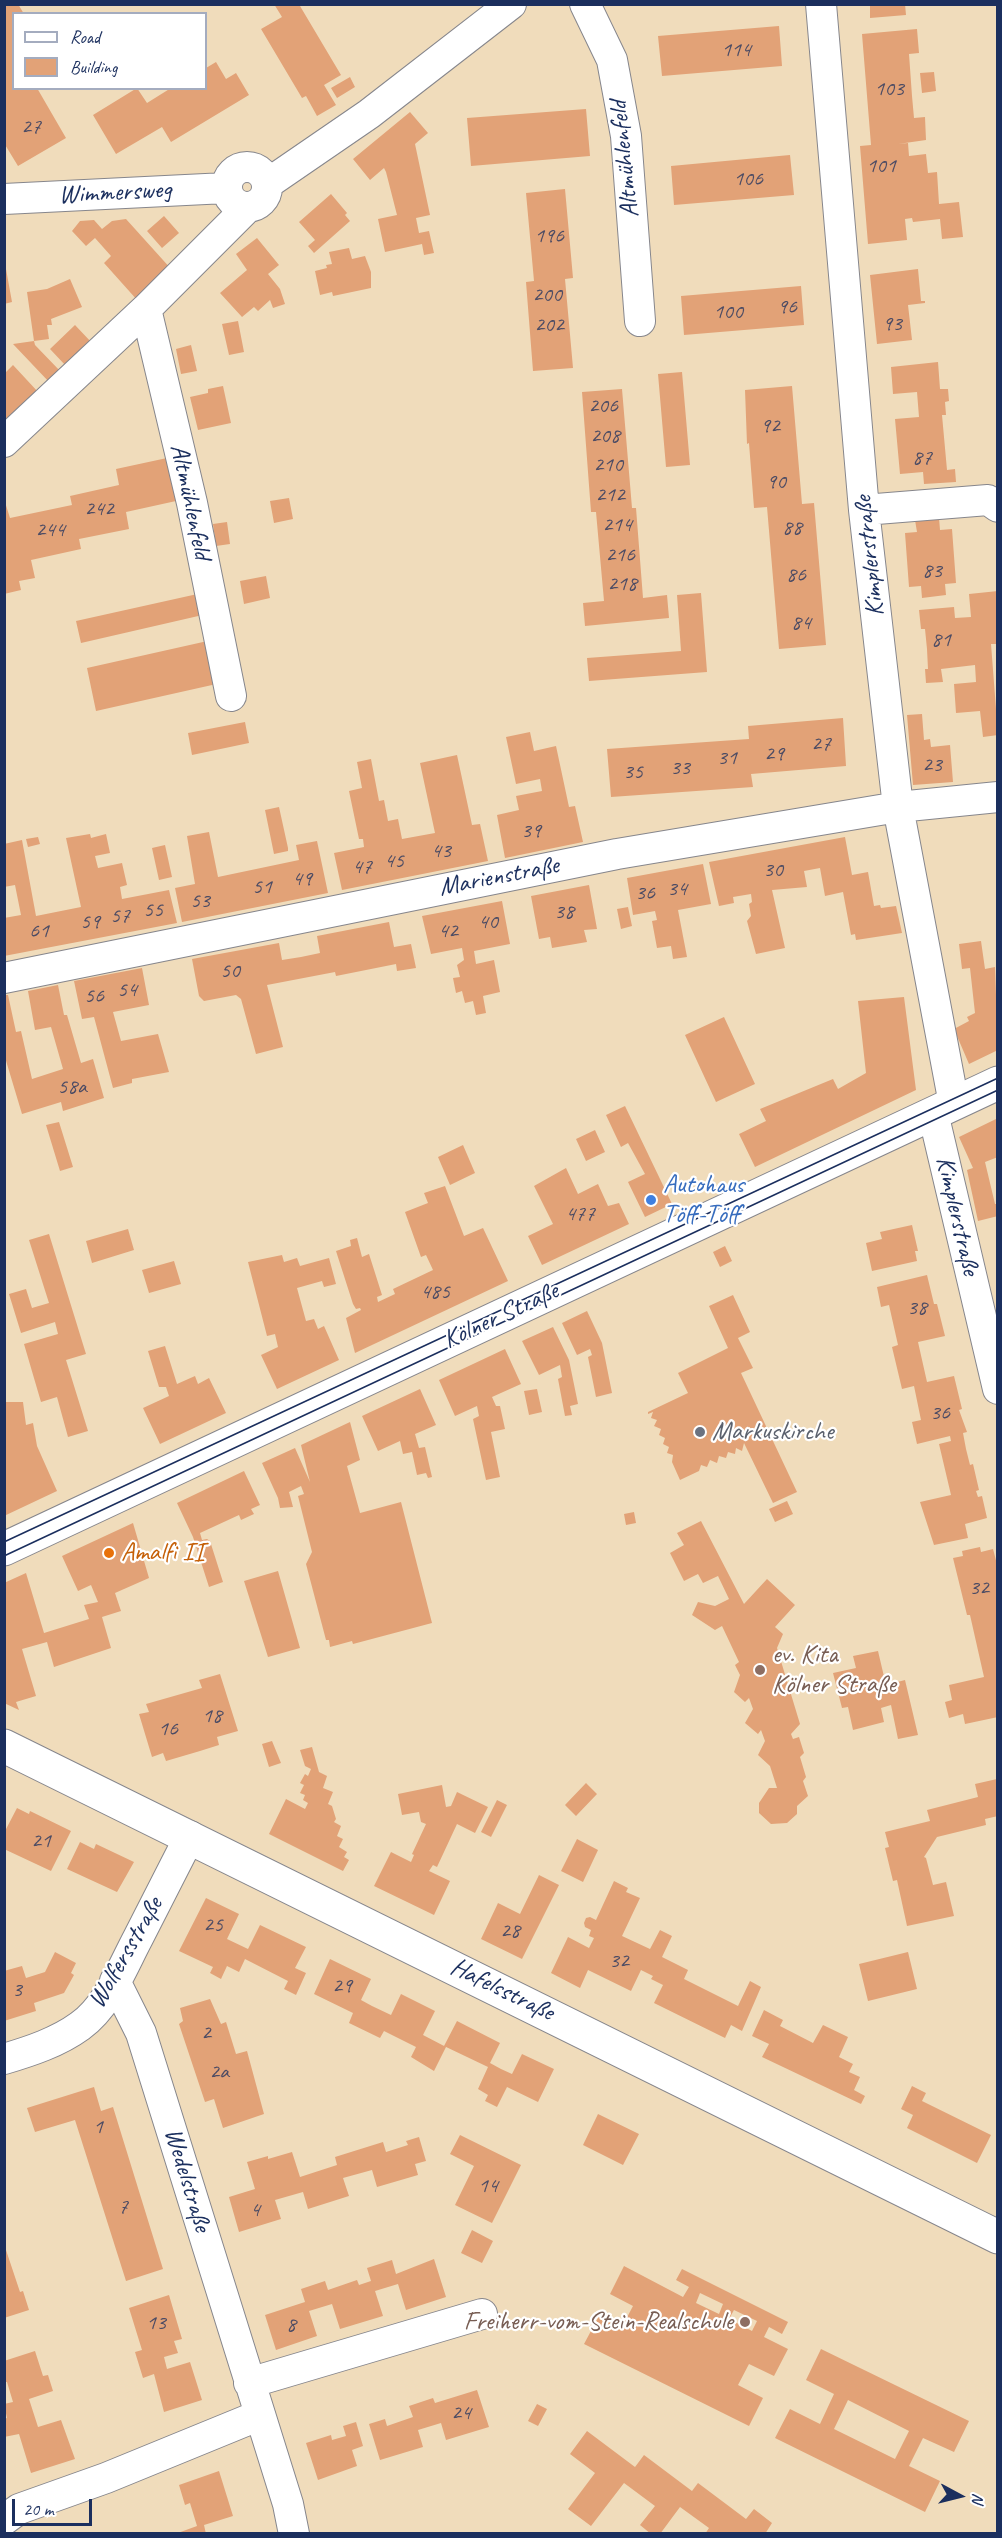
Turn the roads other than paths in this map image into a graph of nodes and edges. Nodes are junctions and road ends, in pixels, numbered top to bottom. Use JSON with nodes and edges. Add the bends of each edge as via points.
{"nodes":[{"id":1,"x":511,"y":4,"type":"edge"},
{"id":2,"x":585,"y":4,"type":"edge"},
{"id":3,"x":821,"y":4,"type":"edge"},
{"id":4,"x":237,"y":198,"type":"junction"},
{"id":5,"x":4,"y":199,"type":"edge"},
{"id":6,"x":146,"y":309,"type":"junction"},
{"id":7,"x":640,"y":321,"type":"dead end"},
{"id":8,"x":4,"y":442,"type":"edge"},
{"id":9,"x":998,"y":507,"type":"edge"},
{"id":10,"x":864,"y":510,"type":"junction"},
{"id":11,"x":231,"y":696,"type":"dead end"},
{"id":12,"x":998,"y":797,"type":"edge"},
{"id":13,"x":898,"y":807,"type":"junction"},
{"id":14,"x":4,"y":978,"type":"edge"},
{"id":15,"x":998,"y":1083,"type":"edge"},
{"id":16,"x":944,"y":1108,"type":"junction"},
{"id":17,"x":998,"y":1389,"type":"edge"},
{"id":18,"x":4,"y":1549,"type":"edge"},
{"id":19,"x":4,"y":1746,"type":"edge"},
{"id":20,"x":190,"y":1836,"type":"junction"},
{"id":21,"x":116,"y":1981,"type":"junction"},
{"id":22,"x":4,"y":2059,"type":"edge"},
{"id":23,"x":998,"y":2237,"type":"edge"},
{"id":24,"x":482,"y":2314,"type":"dead end"},
{"id":25,"x":249,"y":2383,"type":"junction"},
{"id":26,"x":260,"y":2415,"type":"junction"},
{"id":27,"x":4,"y":2520,"type":"edge"},
{"id":28,"x":294,"y":2534,"type":"edge"}],
"edges":[{"from":1,"to":4,"type":"street","via":[[369,114],[267,184],[260,172],[238,168],[233,173]]},
{"from":2,"to":7,"type":"street","name":"Altmühlenfeld","via":[[612,60],[626,136]]},
{"from":3,"to":10,"type":"street","name":"Kimplerstraße"},
{"from":4,"to":5,"type":"street","name":"Wimmersweg"},
{"from":4,"to":6,"type":"street"},
{"from":6,"to":8,"type":"street"},
{"from":6,"to":11,"type":"street","name":"Altmühlenfeld","via":[[192,503]]},
{"from":9,"to":10,"type":"street","via":[[988,500]]},
{"from":10,"to":13,"type":"street","name":"Kimplerstraße"},
{"from":12,"to":13,"type":"street","name":"Marienstraße"},
{"from":13,"to":14,"type":"street","name":"Marienstraße","via":[[617,854]]},
{"from":13,"to":16,"type":"street","name":"Kimplerstraße"},
{"from":15,"to":16,"type":"main road","name":"Kölner Straße"},
{"from":16,"to":17,"type":"street","name":"Kimplerstraße"},
{"from":16,"to":18,"type":"main road","name":"Kölner Straße"},
{"from":19,"to":20,"type":"main road","name":"Hafelsstraße"},
{"from":20,"to":21,"type":"street","name":"Wolfersstraße"},
{"from":20,"to":23,"type":"main road","name":"Hafelsstraße"},
{"from":21,"to":22,"type":"street","name":"Wolfersstraße","via":[[97,2010],[81,2025],[28,2052]]},
{"from":21,"to":25,"type":"street","name":"Wedelstraße","via":[[141,2033]]},
{"from":24,"to":25,"type":"street"},
{"from":25,"to":26,"type":"street","name":"Wedelstraße"},
{"from":26,"to":27,"type":"street","via":[[19,2509]]},
{"from":26,"to":28,"type":"street","name":"Wedelstraße"}]}
